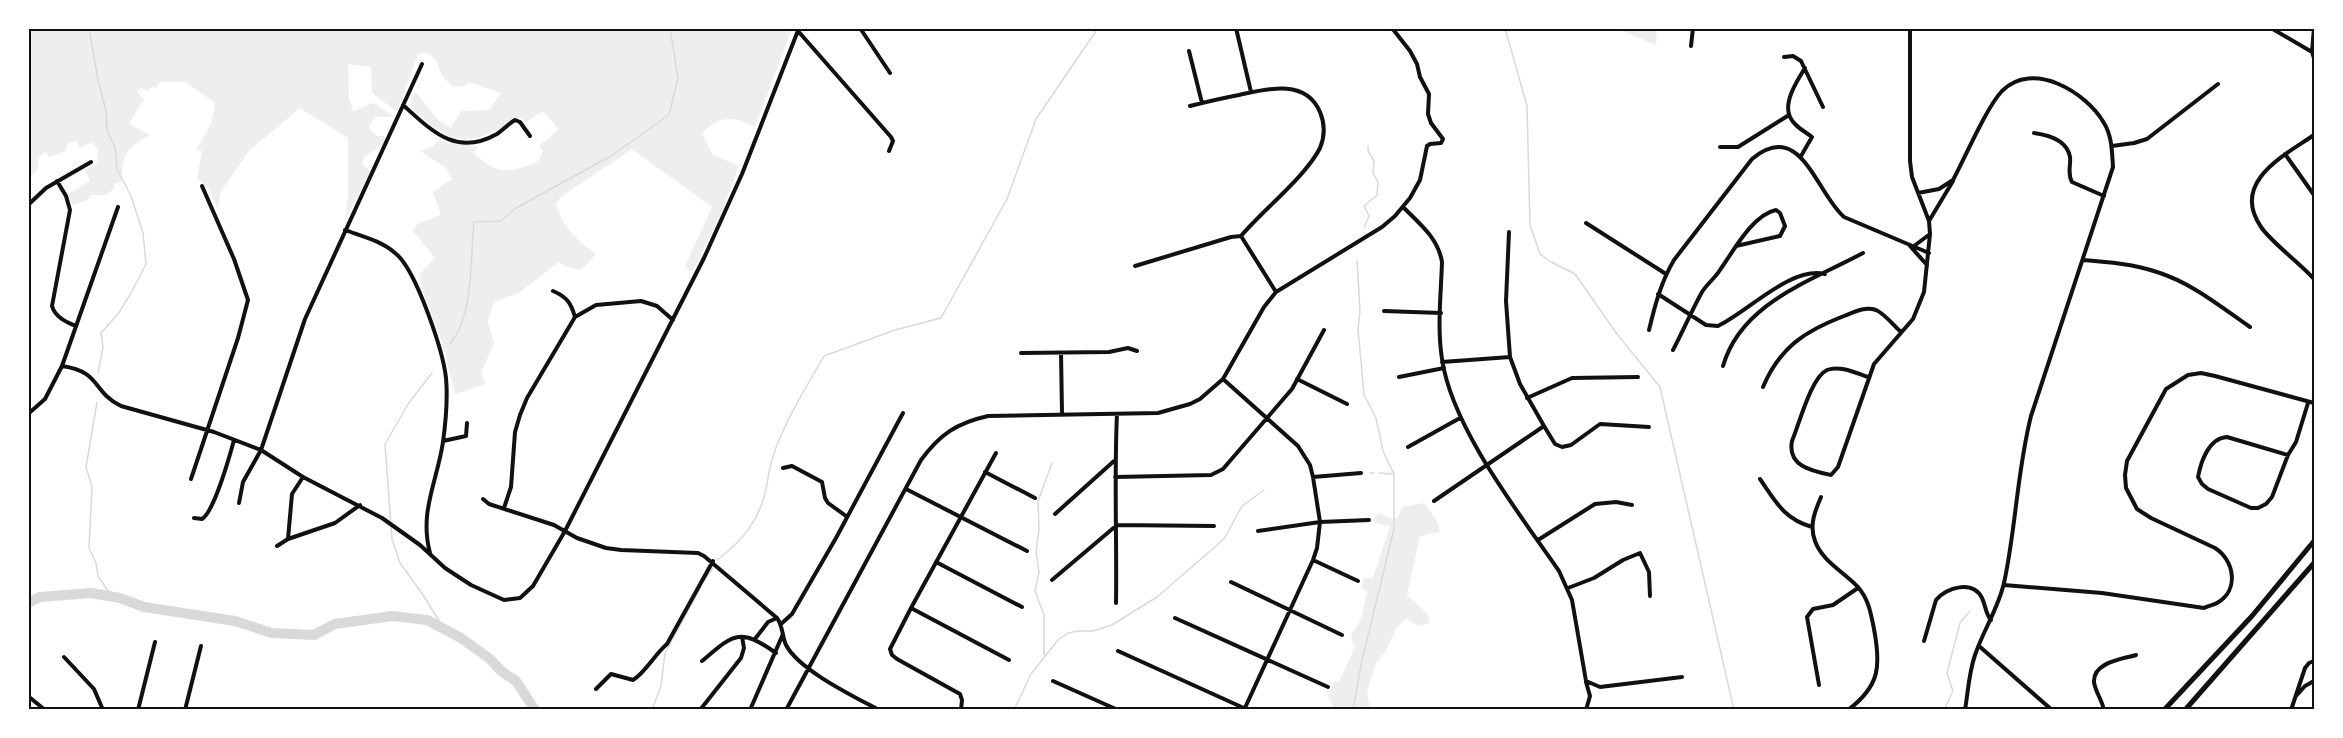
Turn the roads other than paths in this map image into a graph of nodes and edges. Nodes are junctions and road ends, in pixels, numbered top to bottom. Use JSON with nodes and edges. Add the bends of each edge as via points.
{"nodes":[{"id":1,"x":860,"y":28,"type":"edge"},
{"id":2,"x":1236,"y":28,"type":"edge"},
{"id":3,"x":1392,"y":28,"type":"edge"},
{"id":4,"x":1693,"y":28,"type":"edge"},
{"id":5,"x":1910,"y":28,"type":"edge"},
{"id":6,"x":2271,"y":28,"type":"edge"},
{"id":7,"x":2314,"y":28,"type":"edge"},
{"id":8,"x":798,"y":30,"type":"edge"},
{"id":9,"x":1691,"y":46,"type":"dead end"},
{"id":10,"x":1189,"y":51,"type":"dead end"},
{"id":11,"x":2312,"y":52,"type":"junction"},
{"id":12,"x":1784,"y":57,"type":"dead end"},
{"id":13,"x":2314,"y":58,"type":"edge"},
{"id":14,"x":422,"y":64,"type":"dead end"},
{"id":15,"x":1805,"y":68,"type":"junction"},
{"id":16,"x":890,"y":73,"type":"dead end"},
{"id":17,"x":2218,"y":84,"type":"dead end"},
{"id":18,"x":1251,"y":92,"type":"junction"},
{"id":19,"x":1202,"y":103,"type":"junction"},
{"id":20,"x":403,"y":105,"type":"junction"},
{"id":21,"x":1190,"y":106,"type":"dead end"},
{"id":22,"x":1823,"y":107,"type":"dead end"},
{"id":23,"x":1789,"y":115,"type":"junction"},
{"id":24,"x":2034,"y":133,"type":"dead end"},
{"id":25,"x":2314,"y":135,"type":"edge"},
{"id":26,"x":530,"y":136,"type":"dead end"},
{"id":27,"x":2112,"y":146,"type":"junction"},
{"id":28,"x":1720,"y":147,"type":"dead end"},
{"id":29,"x":889,"y":151,"type":"dead end"},
{"id":30,"x":2285,"y":154,"type":"junction"},
{"id":31,"x":1801,"y":156,"type":"junction"},
{"id":32,"x":91,"y":162,"type":"dead end"},
{"id":33,"x":1953,"y":180,"type":"junction"},
{"id":34,"x":57,"y":181,"type":"junction"},
{"id":35,"x":202,"y":186,"type":"dead end"},
{"id":36,"x":1918,"y":193,"type":"junction"},
{"id":37,"x":2314,"y":195,"type":"edge"},
{"id":38,"x":2104,"y":196,"type":"junction"},
{"id":39,"x":28,"y":205,"type":"edge"},
{"id":40,"x":118,"y":207,"type":"dead end"},
{"id":41,"x":1403,"y":207,"type":"junction"},
{"id":42,"x":1929,"y":221,"type":"junction"},
{"id":43,"x":1586,"y":223,"type":"dead end"},
{"id":44,"x":345,"y":230,"type":"junction"},
{"id":45,"x":1509,"y":232,"type":"dead end"},
{"id":46,"x":1930,"y":234,"type":"junction"},
{"id":47,"x":1241,"y":236,"type":"junction"},
{"id":48,"x":1736,"y":246,"type":"junction"},
{"id":49,"x":1911,"y":246,"type":"junction"},
{"id":50,"x":1929,"y":253,"type":"junction"},
{"id":51,"x":1863,"y":254,"type":"dead end"},
{"id":52,"x":2083,"y":260,"type":"junction"},
{"id":53,"x":1135,"y":266,"type":"dead end"},
{"id":54,"x":1928,"y":266,"type":"junction"},
{"id":55,"x":1825,"y":273,"type":"junction"},
{"id":56,"x":1666,"y":274,"type":"junction"},
{"id":57,"x":2314,"y":279,"type":"edge"},
{"id":58,"x":553,"y":291,"type":"dead end"},
{"id":59,"x":1276,"y":292,"type":"junction"},
{"id":60,"x":1658,"y":294,"type":"junction"},
{"id":61,"x":1384,"y":311,"type":"dead end"},
{"id":62,"x":1441,"y":313,"type":"junction"},
{"id":63,"x":1692,"y":316,"type":"junction"},
{"id":64,"x":575,"y":317,"type":"junction"},
{"id":65,"x":673,"y":320,"type":"junction"},
{"id":66,"x":76,"y":326,"type":"junction"},
{"id":67,"x":2250,"y":327,"type":"dead end"},
{"id":68,"x":1324,"y":330,"type":"dead end"},
{"id":69,"x":1649,"y":330,"type":"dead end"},
{"id":70,"x":1900,"y":332,"type":"junction"},
{"id":71,"x":1673,"y":350,"type":"dead end"},
{"id":72,"x":1137,"y":351,"type":"dead end"},
{"id":73,"x":1021,"y":353,"type":"dead end"},
{"id":74,"x":1061,"y":353,"type":"junction"},
{"id":75,"x":1510,"y":357,"type":"junction"},
{"id":76,"x":1442,"y":362,"type":"junction"},
{"id":77,"x":62,"y":366,"type":"junction"},
{"id":78,"x":1723,"y":366,"type":"dead end"},
{"id":79,"x":1444,"y":368,"type":"junction"},
{"id":80,"x":1399,"y":377,"type":"dead end"},
{"id":81,"x":1638,"y":377,"type":"dead end"},
{"id":82,"x":1868,"y":377,"type":"junction"},
{"id":83,"x":1223,"y":379,"type":"junction"},
{"id":84,"x":1297,"y":379,"type":"junction"},
{"id":85,"x":1763,"y":387,"type":"dead end"},
{"id":86,"x":1527,"y":398,"type":"junction"},
{"id":87,"x":2308,"y":403,"type":"junction"},
{"id":88,"x":2314,"y":403,"type":"edge"},
{"id":89,"x":1347,"y":404,"type":"dead end"},
{"id":90,"x":903,"y":413,"type":"dead end"},
{"id":91,"x":28,"y":414,"type":"edge"},
{"id":92,"x":1062,"y":414,"type":"junction"},
{"id":93,"x":1117,"y":414,"type":"junction"},
{"id":94,"x":1460,"y":418,"type":"junction"},
{"id":95,"x":1268,"y":419,"type":"junction"},
{"id":96,"x":467,"y":423,"type":"dead end"},
{"id":97,"x":1544,"y":426,"type":"junction"},
{"id":98,"x":1649,"y":427,"type":"dead end"},
{"id":99,"x":207,"y":430,"type":"junction"},
{"id":100,"x":234,"y":440,"type":"junction"},
{"id":101,"x":443,"y":441,"type":"junction"},
{"id":102,"x":1408,"y":447,"type":"dead end"},
{"id":103,"x":261,"y":450,"type":"junction"},
{"id":104,"x":996,"y":453,"type":"dead end"},
{"id":105,"x":2288,"y":455,"type":"junction"},
{"id":106,"x":1115,"y":461,"type":"junction"},
{"id":107,"x":1487,"y":464,"type":"junction"},
{"id":108,"x":783,"y":468,"type":"dead end"},
{"id":109,"x":985,"y":472,"type":"junction"},
{"id":110,"x":1361,"y":473,"type":"dead end"},
{"id":111,"x":303,"y":477,"type":"junction"},
{"id":112,"x":1115,"y":477,"type":"junction"},
{"id":113,"x":1313,"y":477,"type":"junction"},
{"id":114,"x":191,"y":479,"type":"dead end"},
{"id":115,"x":1760,"y":479,"type":"dead end"},
{"id":116,"x":906,"y":489,"type":"junction"},
{"id":117,"x":1821,"y":497,"type":"dead end"},
{"id":118,"x":1035,"y":498,"type":"dead end"},
{"id":119,"x":483,"y":499,"type":"dead end"},
{"id":120,"x":1434,"y":501,"type":"dead end"},
{"id":121,"x":239,"y":503,"type":"dead end"},
{"id":122,"x":1632,"y":505,"type":"dead end"},
{"id":123,"x":360,"y":506,"type":"junction"},
{"id":124,"x":504,"y":508,"type":"junction"},
{"id":125,"x":1055,"y":514,"type":"dead end"},
{"id":126,"x":847,"y":517,"type":"junction"},
{"id":127,"x":960,"y":517,"type":"junction"},
{"id":128,"x":194,"y":518,"type":"dead end"},
{"id":129,"x":1368,"y":520,"type":"dead end"},
{"id":130,"x":1320,"y":522,"type":"junction"},
{"id":131,"x":1118,"y":525,"type":"junction"},
{"id":132,"x":1214,"y":526,"type":"dead end"},
{"id":133,"x":1812,"y":527,"type":"junction"},
{"id":134,"x":565,"y":531,"type":"junction"},
{"id":135,"x":1258,"y":531,"type":"dead end"},
{"id":136,"x":288,"y":539,"type":"junction"},
{"id":137,"x":1538,"y":540,"type":"junction"},
{"id":138,"x":2314,"y":541,"type":"edge"},
{"id":139,"x":277,"y":546,"type":"dead end"},
{"id":140,"x":1027,"y":551,"type":"dead end"},
{"id":141,"x":430,"y":554,"type":"junction"},
{"id":142,"x":1313,"y":560,"type":"junction"},
{"id":143,"x":713,"y":561,"type":"junction"},
{"id":144,"x":936,"y":562,"type":"junction"},
{"id":145,"x":2314,"y":563,"type":"edge"},
{"id":146,"x":1052,"y":580,"type":"dead end"},
{"id":147,"x":1358,"y":581,"type":"dead end"},
{"id":148,"x":1231,"y":582,"type":"dead end"},
{"id":149,"x":2004,"y":585,"type":"junction"},
{"id":150,"x":1568,"y":588,"type":"junction"},
{"id":151,"x":1858,"y":588,"type":"junction"},
{"id":152,"x":1650,"y":596,"type":"dead end"},
{"id":153,"x":1116,"y":603,"type":"dead end"},
{"id":154,"x":1022,"y":607,"type":"dead end"},
{"id":155,"x":911,"y":608,"type":"junction"},
{"id":156,"x":1289,"y":610,"type":"junction"},
{"id":157,"x":777,"y":618,"type":"junction"},
{"id":158,"x":1175,"y":618,"type":"dead end"},
{"id":159,"x":1991,"y":620,"type":"junction"},
{"id":160,"x":781,"y":624,"type":"junction"},
{"id":161,"x":783,"y":634,"type":"junction"},
{"id":162,"x":1342,"y":635,"type":"dead end"},
{"id":163,"x":742,"y":637,"type":"junction"},
{"id":164,"x":755,"y":639,"type":"junction"},
{"id":165,"x":1924,"y":641,"type":"dead end"},
{"id":166,"x":154,"y":642,"type":"dead end"},
{"id":167,"x":201,"y":646,"type":"dead end"},
{"id":168,"x":1979,"y":646,"type":"junction"},
{"id":169,"x":1118,"y":651,"type":"dead end"},
{"id":170,"x":776,"y":653,"type":"junction"},
{"id":171,"x":2136,"y":655,"type":"dead end"},
{"id":172,"x":64,"y":657,"type":"dead end"},
{"id":173,"x":1267,"y":659,"type":"junction"},
{"id":174,"x":1009,"y":660,"type":"dead end"},
{"id":175,"x":702,"y":661,"type":"dead end"},
{"id":176,"x":2314,"y":662,"type":"edge"},
{"id":177,"x":808,"y":666,"type":"junction"},
{"id":178,"x":1682,"y":677,"type":"dead end"},
{"id":179,"x":1053,"y":681,"type":"dead end"},
{"id":180,"x":1586,"y":681,"type":"junction"},
{"id":181,"x":2314,"y":681,"type":"edge"},
{"id":182,"x":1819,"y":685,"type":"dead end"},
{"id":183,"x":1087,"y":687,"type":"dead end"},
{"id":184,"x":1328,"y":687,"type":"dead end"},
{"id":185,"x":596,"y":689,"type":"dead end"},
{"id":186,"x":1085,"y":695,"type":"junction"},
{"id":187,"x":28,"y":696,"type":"edge"},
{"id":188,"x":2295,"y":696,"type":"junction"},
{"id":189,"x":1245,"y":709,"type":"edge"},
{"id":190,"x":45,"y":710,"type":"edge"},
{"id":191,"x":103,"y":710,"type":"edge"},
{"id":192,"x":138,"y":710,"type":"edge"},
{"id":193,"x":185,"y":710,"type":"edge"},
{"id":194,"x":700,"y":710,"type":"edge"},
{"id":195,"x":750,"y":710,"type":"edge"},
{"id":196,"x":786,"y":710,"type":"edge"},
{"id":197,"x":879,"y":710,"type":"edge"},
{"id":198,"x":961,"y":710,"type":"edge"},
{"id":199,"x":1118,"y":710,"type":"edge"},
{"id":200,"x":1586,"y":710,"type":"edge"},
{"id":201,"x":1848,"y":710,"type":"edge"},
{"id":202,"x":1965,"y":710,"type":"edge"},
{"id":203,"x":2052,"y":710,"type":"edge"},
{"id":204,"x":2104,"y":710,"type":"edge"},
{"id":205,"x":2164,"y":710,"type":"edge"},
{"id":206,"x":2185,"y":710,"type":"edge"},
{"id":207,"x":2291,"y":710,"type":"edge"}],
"edges":[{"from":1,"to":16,"type":"street"},
{"from":2,"to":18,"type":"street"},
{"from":3,"to":41,"type":"street","via":[[1417,64],[1429,94],[1431,123],[1442,136],[1441,143],[1429,144],[1420,180]]},
{"from":4,"to":9,"type":"street"},
{"from":5,"to":36,"type":"street","via":[[1910,161]]},
{"from":6,"to":11,"type":"street"},
{"from":7,"to":11,"type":"street"},
{"from":8,"to":29,"type":"street","via":[[891,137]]},
{"from":8,"to":65,"type":"street","via":[[724,216]]},
{"from":10,"to":19,"type":"street"},
{"from":11,"to":13,"type":"street"},
{"from":12,"to":15,"type":"street","via":[[1798,57]]},
{"from":14,"to":20,"type":"street"},
{"from":15,"to":22,"type":"street"},
{"from":15,"to":23,"type":"street","via":[[1791,96]]},
{"from":17,"to":27,"type":"street","via":[[2147,139]]},
{"from":18,"to":19,"type":"street"},
{"from":18,"to":47,"type":"street","via":[[1278,87],[1301,93],[1319,109],[1324,127],[1311,161]]},
{"from":19,"to":21,"type":"street"},
{"from":20,"to":26,"type":"street","via":[[437,134],[459,143],[494,136],[515,120]]},
{"from":20,"to":44,"type":"street"},
{"from":23,"to":28,"type":"street","via":[[1738,147]]},
{"from":23,"to":31,"type":"street","via":[[1812,137]]},
{"from":24,"to":38,"type":"street","via":[[2062,143],[2070,156],[2068,175],[2072,182]]},
{"from":25,"to":30,"type":"street"},
{"from":27,"to":33,"type":"street","via":[[2105,124],[2088,102],[2050,81],[2023,80],[2002,92]]},
{"from":27,"to":38,"type":"street","via":[[2113,167]]},
{"from":30,"to":37,"type":"street"},
{"from":30,"to":57,"type":"street","via":[[2259,177],[2254,210],[2261,227]]},
{"from":31,"to":49,"type":"street","via":[[1834,209]]},
{"from":31,"to":56,"type":"street","via":[[1778,147],[1761,151]]},
{"from":32,"to":34,"type":"street"},
{"from":33,"to":36,"type":"street","via":[[1939,189]]},
{"from":33,"to":42,"type":"street"},
{"from":34,"to":39,"type":"street"},
{"from":34,"to":66,"type":"street","via":[[70,210],[52,306],[59,317]]},
{"from":35,"to":99,"type":"street","via":[[248,300]]},
{"from":36,"to":42,"type":"street"},
{"from":38,"to":52,"type":"street"},
{"from":40,"to":66,"type":"street"},
{"from":41,"to":59,"type":"street","via":[[1382,227]]},
{"from":41,"to":62,"type":"street","via":[[1440,252]]},
{"from":42,"to":46,"type":"street"},
{"from":43,"to":56,"type":"street"},
{"from":44,"to":101,"type":"street","via":[[395,252],[412,276],[443,362],[447,394]]},
{"from":44,"to":103,"type":"street","via":[[305,319]]},
{"from":45,"to":75,"type":"street","via":[[1506,301]]},
{"from":46,"to":49,"type":"street"},
{"from":46,"to":50,"type":"street"},
{"from":47,"to":53,"type":"street"},
{"from":47,"to":59,"type":"street"},
{"from":48,"to":48,"type":"street","via":[[1762,217],[1770,211],[1780,213],[1785,226],[1780,236]]},
{"from":48,"to":63,"type":"street","via":[[1703,290]]},
{"from":49,"to":50,"type":"street"},
{"from":49,"to":54,"type":"street"},
{"from":50,"to":54,"type":"street"},
{"from":51,"to":55,"type":"street"},
{"from":52,"to":67,"type":"street","via":[[2159,272],[2192,287]]},
{"from":52,"to":149,"type":"street","via":[[2024,445]]},
{"from":54,"to":70,"type":"street","via":[[1918,309]]},
{"from":55,"to":63,"type":"street","via":[[1795,277],[1718,326],[1706,325]]},
{"from":55,"to":78,"type":"street","via":[[1758,311],[1736,335]]},
{"from":56,"to":60,"type":"street"},
{"from":58,"to":64,"type":"street","via":[[570,302]]},
{"from":59,"to":83,"type":"street"},
{"from":60,"to":63,"type":"street"},
{"from":60,"to":69,"type":"street"},
{"from":61,"to":62,"type":"street"},
{"from":62,"to":76,"type":"street"},
{"from":63,"to":71,"type":"street"},
{"from":64,"to":65,"type":"street","via":[[596,305],[641,301],[657,306]]},
{"from":64,"to":124,"type":"street","via":[[520,416],[511,487]]},
{"from":65,"to":134,"type":"street"},
{"from":66,"to":77,"type":"street"},
{"from":68,"to":84,"type":"street"},
{"from":70,"to":82,"type":"street"},
{"from":70,"to":85,"type":"street","via":[[1880,313],[1869,309],[1817,326],[1786,350]]},
{"from":72,"to":74,"type":"street","via":[[1128,348]]},
{"from":73,"to":74,"type":"street"},
{"from":74,"to":92,"type":"street"},
{"from":75,"to":76,"type":"street"},
{"from":75,"to":86,"type":"street"},
{"from":76,"to":79,"type":"street"},
{"from":77,"to":91,"type":"street","via":[[45,399]]},
{"from":77,"to":99,"type":"street","via":[[86,372],[109,399],[121,406]]},
{"from":79,"to":80,"type":"street"},
{"from":79,"to":94,"type":"street"},
{"from":81,"to":86,"type":"street","via":[[1572,378]]},
{"from":82,"to":82,"type":"street","via":[[1838,467],[1831,475],[1793,458],[1792,441],[1820,376],[1836,368]]},
{"from":83,"to":93,"type":"street","via":[[1190,404],[1158,413]]},
{"from":83,"to":95,"type":"street"},
{"from":84,"to":89,"type":"street"},
{"from":84,"to":95,"type":"street"},
{"from":86,"to":97,"type":"street"},
{"from":87,"to":88,"type":"street"},
{"from":87,"to":105,"type":"street"},
{"from":87,"to":149,"type":"street","via":[[2215,376],[2188,375],[2166,389],[2127,461],[2126,488],[2137,509],[2215,548],[2230,563],[2231,587],[2218,603],[2204,608],[2102,593]]},
{"from":90,"to":126,"type":"street"},
{"from":92,"to":93,"type":"street"},
{"from":92,"to":116,"type":"street","via":[[988,416],[965,422],[931,447]]},
{"from":93,"to":106,"type":"street"},
{"from":94,"to":102,"type":"street"},
{"from":94,"to":107,"type":"street"},
{"from":95,"to":112,"type":"street","via":[[1217,473]]},
{"from":95,"to":113,"type":"street","via":[[1298,446]]},
{"from":96,"to":101,"type":"street","via":[[466,436]]},
{"from":97,"to":98,"type":"street","via":[[1555,444],[1562,447],[1600,424]]},
{"from":97,"to":107,"type":"street"},
{"from":99,"to":100,"type":"street"},
{"from":99,"to":114,"type":"street"},
{"from":100,"to":103,"type":"street"},
{"from":100,"to":128,"type":"street","via":[[209,512],[202,519]]},
{"from":101,"to":141,"type":"street","via":[[425,519]]},
{"from":103,"to":111,"type":"street"},
{"from":103,"to":121,"type":"street","via":[[243,482]]},
{"from":104,"to":109,"type":"street"},
{"from":105,"to":105,"type":"street","via":[[2272,497],[2258,508],[2208,489],[2198,477],[2208,451],[2219,437]]},
{"from":106,"to":112,"type":"street"},
{"from":106,"to":125,"type":"street"},
{"from":107,"to":120,"type":"street"},
{"from":107,"to":137,"type":"street"},
{"from":108,"to":126,"type":"street","via":[[792,466],[822,482],[828,503]]},
{"from":109,"to":118,"type":"street"},
{"from":109,"to":127,"type":"street"},
{"from":110,"to":113,"type":"street"},
{"from":111,"to":123,"type":"street"},
{"from":111,"to":136,"type":"street","via":[[292,495]]},
{"from":112,"to":131,"type":"street"},
{"from":113,"to":130,"type":"street"},
{"from":115,"to":133,"type":"street","via":[[1795,522]]},
{"from":116,"to":127,"type":"street"},
{"from":116,"to":177,"type":"street"},
{"from":117,"to":133,"type":"street"},
{"from":119,"to":124,"type":"street"},
{"from":122,"to":137,"type":"street","via":[[1595,504]]},
{"from":123,"to":136,"type":"street","via":[[335,523]]},
{"from":123,"to":141,"type":"street"},
{"from":124,"to":134,"type":"street"},
{"from":126,"to":160,"type":"street","via":[[792,615]]},
{"from":127,"to":140,"type":"street"},
{"from":127,"to":144,"type":"street"},
{"from":129,"to":130,"type":"street"},
{"from":130,"to":135,"type":"street"},
{"from":130,"to":142,"type":"street"},
{"from":131,"to":132,"type":"street"},
{"from":131,"to":146,"type":"street"},
{"from":131,"to":153,"type":"street"},
{"from":133,"to":151,"type":"street","via":[[1818,549]]},
{"from":134,"to":141,"type":"street","via":[[533,586],[512,601],[471,585]]},
{"from":134,"to":143,"type":"street","via":[[606,548],[698,552]]},
{"from":136,"to":139,"type":"street"},
{"from":137,"to":150,"type":"street"},
{"from":138,"to":205,"type":"main road","via":[[2252,616]]},
{"from":142,"to":147,"type":"street"},
{"from":142,"to":156,"type":"street"},
{"from":143,"to":157,"type":"street"},
{"from":143,"to":185,"type":"street","via":[[667,644],[637,677],[633,680],[611,674]]},
{"from":144,"to":154,"type":"street"},
{"from":144,"to":155,"type":"street"},
{"from":145,"to":206,"type":"main road"},
{"from":148,"to":156,"type":"street"},
{"from":149,"to":159,"type":"street"},
{"from":150,"to":152,"type":"street","via":[[1640,553],[1649,572]]},
{"from":150,"to":180,"type":"street"},
{"from":151,"to":182,"type":"street","via":[[1833,605],[1809,612]]},
{"from":151,"to":201,"type":"street","via":[[1871,613],[1878,670],[1869,690]]},
{"from":155,"to":174,"type":"street"},
{"from":155,"to":198,"type":"street","via":[[892,642],[892,655],[960,694]]},
{"from":156,"to":162,"type":"street"},
{"from":156,"to":173,"type":"street"},
{"from":157,"to":160,"type":"street"},
{"from":157,"to":164,"type":"street","via":[[768,622]]},
{"from":158,"to":173,"type":"street"},
{"from":159,"to":165,"type":"street","via":[[1980,595],[1957,587],[1936,600]]},
{"from":159,"to":168,"type":"street"},
{"from":160,"to":161,"type":"street"},
{"from":161,"to":170,"type":"street"},
{"from":161,"to":177,"type":"street","via":[[787,645]]},
{"from":163,"to":164,"type":"street"},
{"from":163,"to":175,"type":"street","via":[[728,640]]},
{"from":163,"to":194,"type":"street","via":[[741,658]]},
{"from":164,"to":170,"type":"street"},
{"from":166,"to":192,"type":"street"},
{"from":167,"to":193,"type":"street"},
{"from":168,"to":202,"type":"street"},
{"from":168,"to":203,"type":"street"},
{"from":169,"to":189,"type":"street"},
{"from":170,"to":195,"type":"street"},
{"from":171,"to":204,"type":"street","via":[[2099,669],[2094,683]]},
{"from":172,"to":191,"type":"street","via":[[94,689]]},
{"from":173,"to":184,"type":"street"},
{"from":173,"to":189,"type":"street"},
{"from":176,"to":188,"type":"street","via":[[2304,668]]},
{"from":177,"to":196,"type":"street"},
{"from":177,"to":197,"type":"street"},
{"from":178,"to":180,"type":"street","via":[[1600,687]]},
{"from":179,"to":186,"type":"street"},
{"from":180,"to":200,"type":"street","via":[[1590,691]]},
{"from":181,"to":188,"type":"street"},
{"from":183,"to":186,"type":"street"},
{"from":186,"to":199,"type":"street"},
{"from":187,"to":190,"type":"street"},
{"from":188,"to":207,"type":"street"}]}
